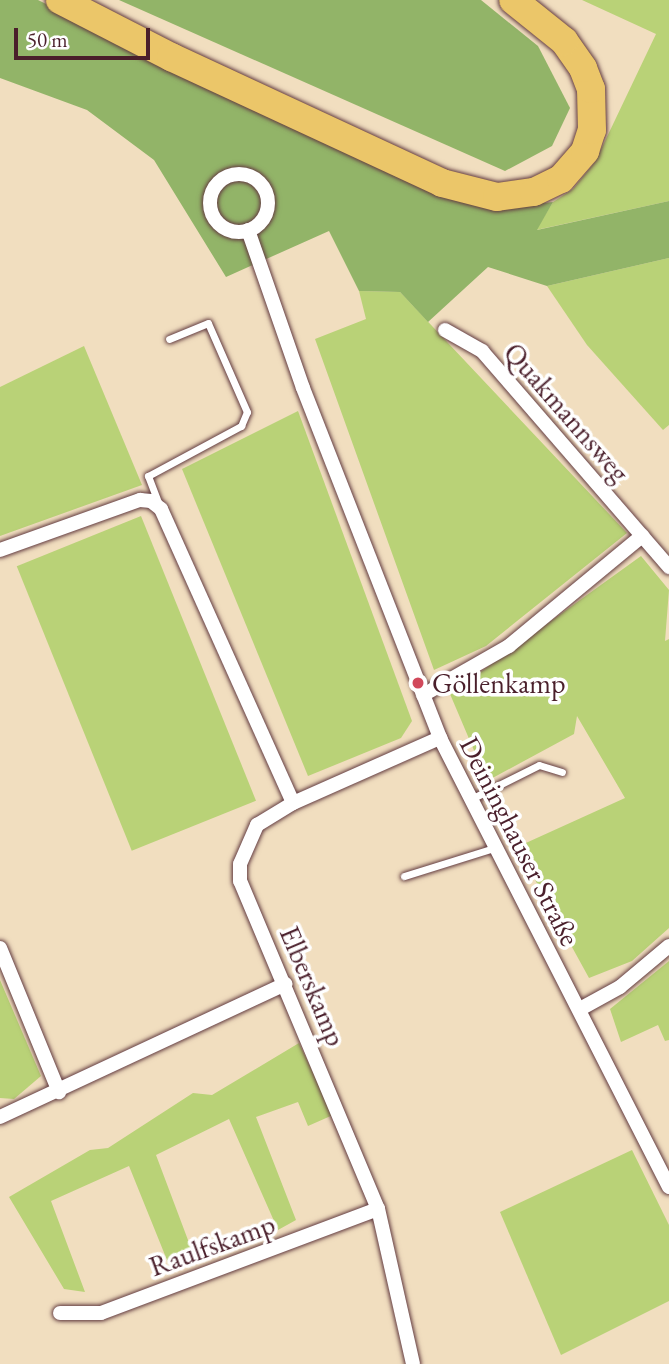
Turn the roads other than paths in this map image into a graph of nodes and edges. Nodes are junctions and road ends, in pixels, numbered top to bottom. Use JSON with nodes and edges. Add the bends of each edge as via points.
{"nodes":[{"id":1,"x":60,"y":0,"type":"edge"},
{"id":2,"x":513,"y":0,"type":"edge"},
{"id":3,"x":248,"y":230,"type":"junction"},
{"id":4,"x":445,"y":330,"type":"dead end"},
{"id":5,"x":169,"y":339,"type":"dead end"},
{"id":6,"x":160,"y":509,"type":"junction"},
{"id":7,"x":642,"y":536,"type":"junction"},
{"id":8,"x":0,"y":550,"type":"edge"},
{"id":9,"x":669,"y":567,"type":"edge"},
{"id":10,"x":423,"y":695,"type":"junction"},
{"id":11,"x":440,"y":738,"type":"junction"},
{"id":12,"x":562,"y":772,"type":"dead end"},
{"id":13,"x":469,"y":801,"type":"junction"},
{"id":14,"x":293,"y":803,"type":"junction"},
{"id":15,"x":494,"y":848,"type":"junction"},
{"id":16,"x":404,"y":876,"type":"dead end"},
{"id":17,"x":669,"y":946,"type":"edge"},
{"id":18,"x":0,"y":948,"type":"edge"},
{"id":19,"x":285,"y":984,"type":"junction"},
{"id":20,"x":580,"y":1009,"type":"junction"},
{"id":21,"x":60,"y":1091,"type":"junction"},
{"id":22,"x":0,"y":1117,"type":"edge"},
{"id":23,"x":669,"y":1187,"type":"edge"},
{"id":24,"x":378,"y":1209,"type":"junction"},
{"id":25,"x":60,"y":1313,"type":"dead end"},
{"id":26,"x":413,"y":1364,"type":"edge"}],
"edges":[{"from":1,"to":2,"type":"highway","via":[[442,183],[497,197],[534,192],[561,178],[584,151],[592,130],[591,89],[583,68],[564,41]]},
{"from":3,"to":3,"type":"street","via":[[263,219],[265,192],[253,178],[225,177],[212,191],[210,210],[220,226]]},
{"from":3,"to":10,"type":"street","name":"Deininghauser Straße","via":[[303,388]]},
{"from":4,"to":7,"type":"street","name":"Quakmannsweg","via":[[482,351]]},
{"from":5,"to":6,"type":"lane","via":[[208,323],[247,412],[241,426],[148,476]]},
{"from":6,"to":8,"type":"street","via":[[151,501],[140,500]]},
{"from":6,"to":14,"type":"street"},
{"from":7,"to":9,"type":"street","name":"Quakmannsweg"},
{"from":7,"to":10,"type":"street","via":[[509,646]]},
{"from":10,"to":11,"type":"street","name":"Deininghauser Straße"},
{"from":11,"to":13,"type":"street","name":"Deininghauser Straße"},
{"from":11,"to":14,"type":"street","name":"Elberskamp"},
{"from":12,"to":13,"type":"lane","via":[[539,765]]},
{"from":13,"to":15,"type":"street","name":"Deininghauser Straße"},
{"from":14,"to":19,"type":"street","name":"Elberskamp","via":[[257,825],[240,864],[240,881]]},
{"from":15,"to":16,"type":"lane"},
{"from":15,"to":20,"type":"street","name":"Deininghauser Straße"},
{"from":17,"to":20,"type":"street","via":[[620,987]]},
{"from":18,"to":21,"type":"street"},
{"from":19,"to":21,"type":"street"},
{"from":19,"to":24,"type":"street","name":"Elberskamp"},
{"from":20,"to":23,"type":"street","name":"Deininghauser Straße"},
{"from":21,"to":22,"type":"street"},
{"from":24,"to":25,"type":"street","name":"Raulfskamp","via":[[101,1313]]},
{"from":24,"to":26,"type":"street","name":"Elberskamp"}]}
